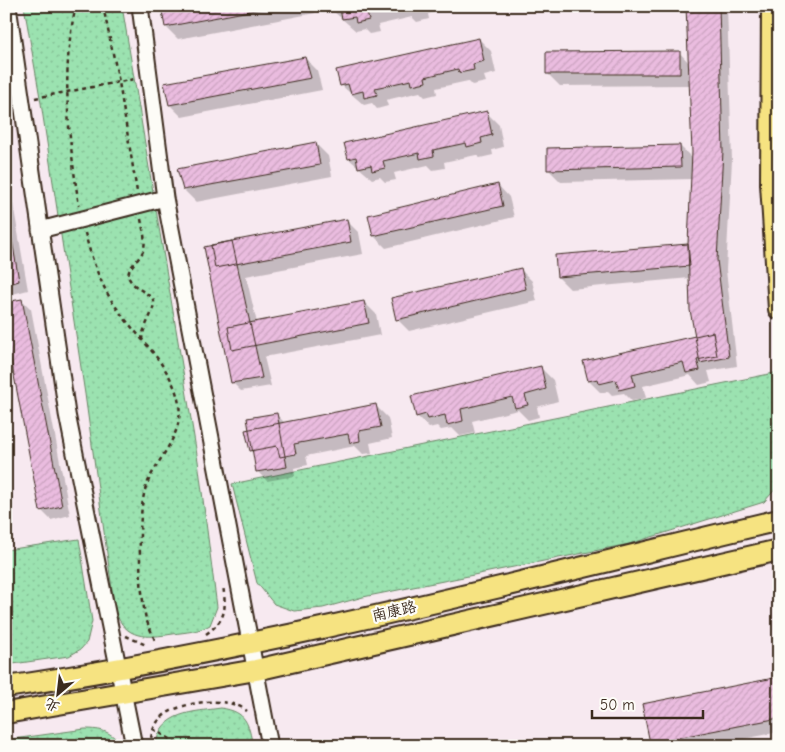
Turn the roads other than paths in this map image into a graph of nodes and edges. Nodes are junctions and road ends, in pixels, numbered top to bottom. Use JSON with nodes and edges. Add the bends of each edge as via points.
{"nodes":[{"id":1,"x":8,"y":6,"type":"edge"},
{"id":2,"x":140,"y":6,"type":"edge"},
{"id":3,"x":772,"y":6,"type":"edge"},
{"id":4,"x":165,"y":198,"type":"junction"},
{"id":5,"x":40,"y":230,"type":"junction"},
{"id":6,"x":779,"y":309,"type":"edge"},
{"id":7,"x":779,"y":520,"type":"edge"},
{"id":8,"x":779,"y":550,"type":"edge"},
{"id":9,"x":251,"y":641,"type":"junction"},
{"id":10,"x":117,"y":670,"type":"junction"},
{"id":11,"x":256,"y":670,"type":"junction"},
{"id":12,"x":6,"y":687,"type":"edge"},
{"id":13,"x":123,"y":694,"type":"junction"},
{"id":14,"x":6,"y":713,"type":"edge"},
{"id":15,"x":134,"y":746,"type":"edge"},
{"id":16,"x":270,"y":746,"type":"edge"}],
"edges":[{"from":1,"to":5,"type":"street"},
{"from":2,"to":4,"type":"street"},
{"from":3,"to":6,"type":"main road","via":[[771,184]]},
{"from":4,"to":5,"type":"street"},
{"from":4,"to":9,"type":"street"},
{"from":5,"to":10,"type":"street","via":[[68,414]]},
{"from":7,"to":9,"type":"main road","name":"南康路","via":[[347,622]]},
{"from":8,"to":11,"type":"main road","name":"南康路"},
{"from":9,"to":10,"type":"main road","name":"南康路"},
{"from":9,"to":11,"type":"street"},
{"from":10,"to":12,"type":"main road","name":"南康路"},
{"from":10,"to":13,"type":"street"},
{"from":11,"to":13,"type":"main road","name":"南康路"},
{"from":11,"to":16,"type":"street"},
{"from":13,"to":14,"type":"main road","name":"南康路"},
{"from":13,"to":15,"type":"street"}]}
